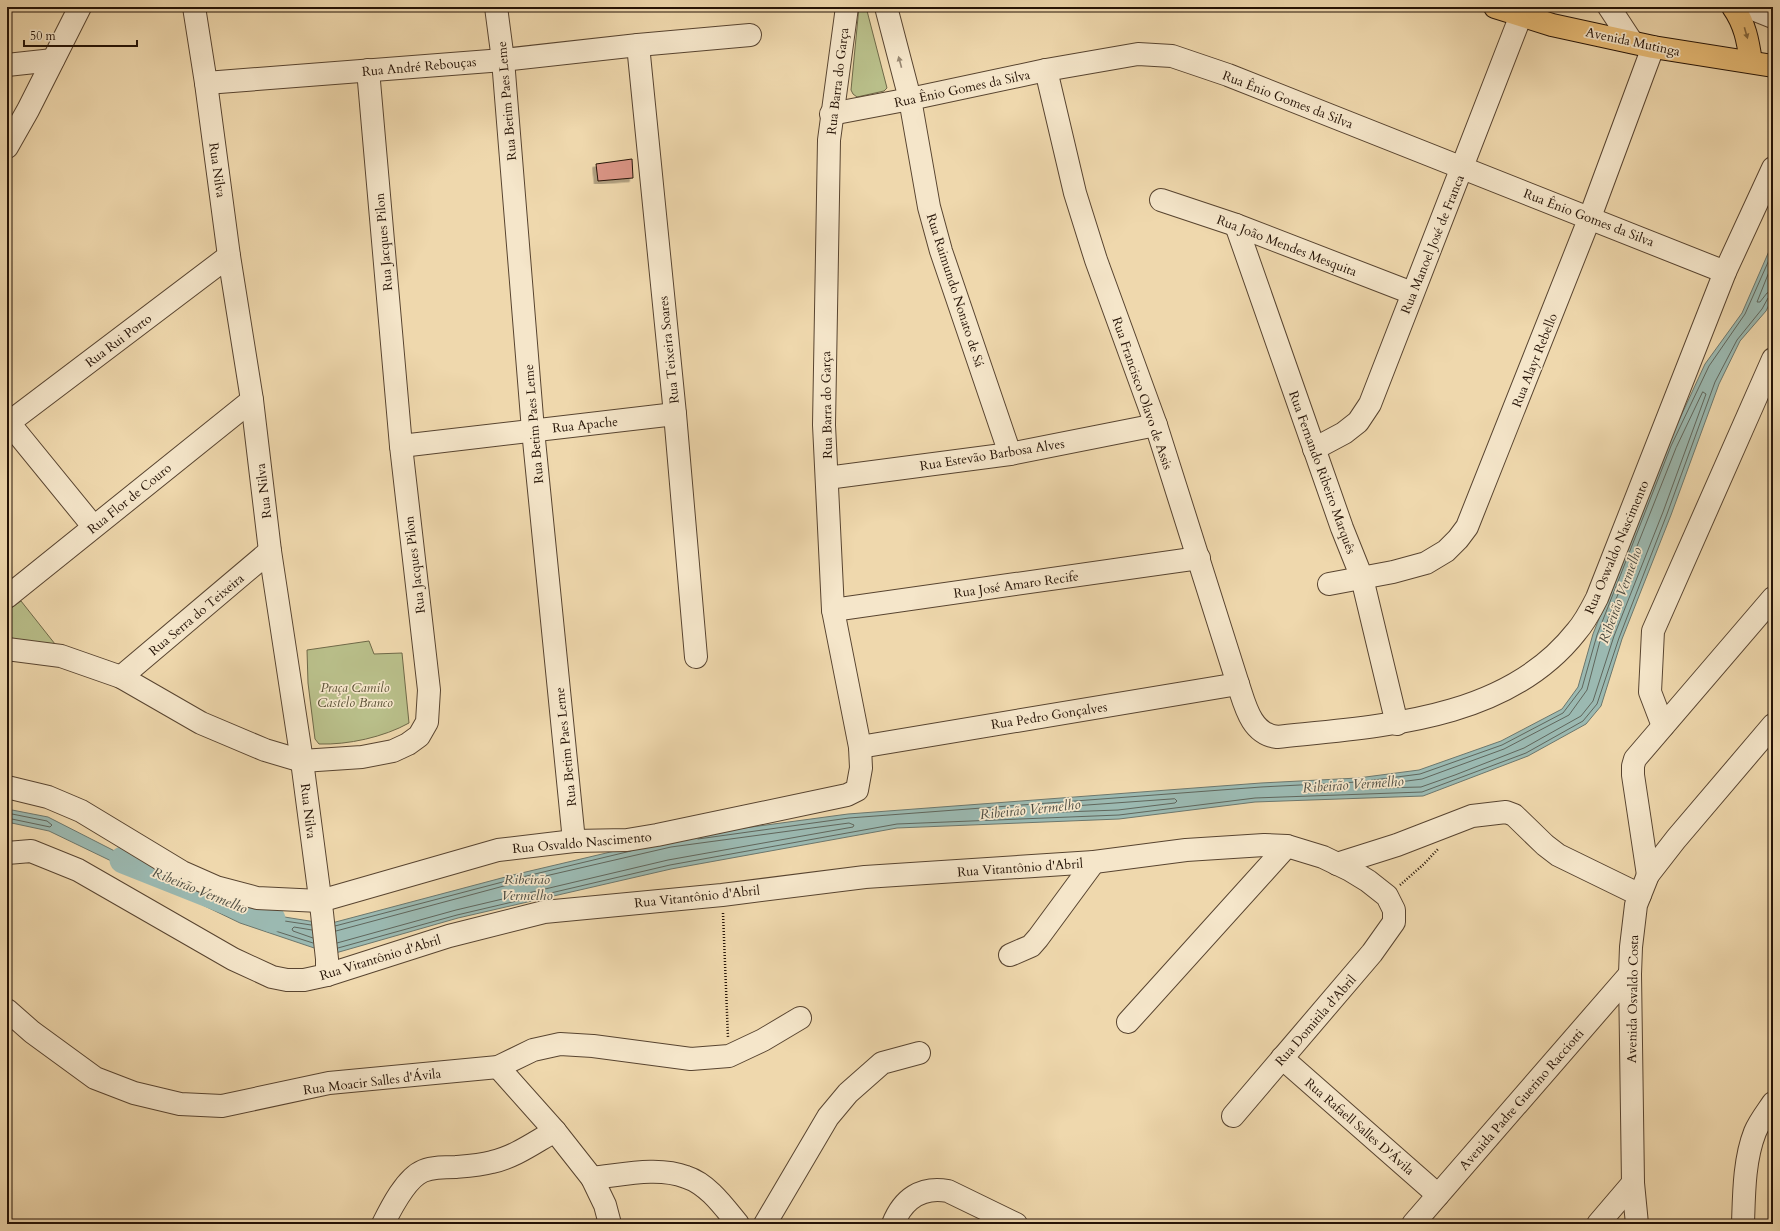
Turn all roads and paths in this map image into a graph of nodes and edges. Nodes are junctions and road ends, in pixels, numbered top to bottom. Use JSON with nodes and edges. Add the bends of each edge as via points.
{"nodes":[{"id":1,"x":80,"y":7,"type":"edge"},
{"id":2,"x":194,"y":7,"type":"edge"},
{"id":3,"x":496,"y":7,"type":"edge"},
{"id":4,"x":847,"y":7,"type":"edge"},
{"id":5,"x":886,"y":7,"type":"edge"},
{"id":6,"x":1495,"y":7,"type":"edge"},
{"id":7,"x":1609,"y":7,"type":"edge"},
{"id":8,"x":1733,"y":7,"type":"edge"},
{"id":9,"x":1748,"y":7,"type":"edge"},
{"id":10,"x":1521,"y":15,"type":"junction"},
{"id":11,"x":1773,"y":17,"type":"edge"},
{"id":12,"x":750,"y":35,"type":"dead end"},
{"id":13,"x":638,"y":44,"type":"junction"},
{"id":14,"x":1643,"y":44,"type":"junction"},
{"id":15,"x":53,"y":60,"type":"junction"},
{"id":16,"x":503,"y":60,"type":"junction"},
{"id":17,"x":1751,"y":62,"type":"junction"},
{"id":18,"x":7,"y":65,"type":"edge"},
{"id":19,"x":1773,"y":66,"type":"edge"},
{"id":20,"x":368,"y":70,"type":"junction"},
{"id":21,"x":1046,"y":70,"type":"junction"},
{"id":22,"x":206,"y":83,"type":"junction"},
{"id":23,"x":910,"y":99,"type":"junction"},
{"id":24,"x":831,"y":114,"type":"junction"},
{"id":25,"x":7,"y":147,"type":"edge"},
{"id":26,"x":1462,"y":168,"type":"junction"},
{"id":27,"x":1773,"y":168,"type":"edge"},
{"id":28,"x":1161,"y":200,"type":"dead end"},
{"id":29,"x":1590,"y":217,"type":"junction"},
{"id":30,"x":1236,"y":225,"type":"junction"},
{"id":31,"x":229,"y":256,"type":"junction"},
{"id":32,"x":1725,"y":272,"type":"junction"},
{"id":33,"x":1412,"y":293,"type":"junction"},
{"id":34,"x":1773,"y":359,"type":"edge"},
{"id":35,"x":252,"y":400,"type":"junction"},
{"id":36,"x":675,"y":414,"type":"junction"},
{"id":37,"x":8,"y":423,"type":"edge"},
{"id":38,"x":1156,"y":426,"type":"junction"},
{"id":39,"x":533,"y":430,"type":"junction"},
{"id":40,"x":401,"y":446,"type":"junction"},
{"id":41,"x":1314,"y":449,"type":"junction"},
{"id":42,"x":1010,"y":454,"type":"junction"},
{"id":43,"x":827,"y":478,"type":"junction"},
{"id":44,"x":93,"y":526,"type":"junction"},
{"id":45,"x":270,"y":550,"type":"junction"},
{"id":46,"x":1199,"y":558,"type":"junction"},
{"id":47,"x":1362,"y":578,"type":"junction"},
{"id":48,"x":1329,"y":584,"type":"dead end"},
{"id":49,"x":7,"y":597,"type":"edge"},
{"id":50,"x":1773,"y":598,"type":"edge"},
{"id":51,"x":833,"y":610,"type":"junction"},
{"id":52,"x":7,"y":649,"type":"edge"},
{"id":53,"x":696,"y":656,"type":"dead end"},
{"id":54,"x":121,"y":677,"type":"junction"},
{"id":55,"x":1238,"y":684,"type":"junction"},
{"id":56,"x":1249,"y":715,"type":"joint"},
{"id":57,"x":1397,"y":724,"type":"junction"},
{"id":58,"x":1773,"y":725,"type":"edge"},
{"id":59,"x":1663,"y":726,"type":"junction"},
{"id":60,"x":860,"y":746,"type":"junction"},
{"id":61,"x":302,"y":761,"type":"junction"},
{"id":62,"x":7,"y":787,"type":"edge"},
{"id":63,"x":848,"y":795,"type":"joint"},
{"id":64,"x":574,"y":841,"type":"junction"},
{"id":65,"x":1286,"y":846,"type":"junction"},
{"id":66,"x":1439,"y":848,"type":"dead end"},
{"id":67,"x":7,"y":853,"type":"edge"},
{"id":68,"x":1094,"y":862,"type":"junction"},
{"id":69,"x":1337,"y":864,"type":"junction"},
{"id":70,"x":1644,"y":885,"type":"junction"},
{"id":71,"x":722,"y":894,"type":"junction"},
{"id":72,"x":1387,"y":896,"type":"junction"},
{"id":73,"x":321,"y":907,"type":"junction"},
{"id":74,"x":1010,"y":955,"type":"dead end"},
{"id":75,"x":327,"y":967,"type":"junction"},
{"id":76,"x":1630,"y":974,"type":"junction"},
{"id":77,"x":7,"y":1010,"type":"edge"},
{"id":78,"x":800,"y":1018,"type":"dead end"},
{"id":79,"x":1128,"y":1022,"type":"dead end"},
{"id":80,"x":919,"y":1053,"type":"dead end"},
{"id":81,"x":729,"y":1056,"type":"junction"},
{"id":82,"x":1282,"y":1058,"type":"junction"},
{"id":83,"x":498,"y":1067,"type":"junction"},
{"id":84,"x":1773,"y":1103,"type":"edge"},
{"id":85,"x":1233,"y":1116,"type":"dead end"},
{"id":86,"x":555,"y":1130,"type":"junction"},
{"id":87,"x":592,"y":1178,"type":"junction"},
{"id":88,"x":1633,"y":1183,"type":"junction"},
{"id":89,"x":1438,"y":1195,"type":"junction"},
{"id":90,"x":383,"y":1224,"type":"edge"},
{"id":91,"x":610,"y":1224,"type":"edge"},
{"id":92,"x":738,"y":1224,"type":"edge"},
{"id":93,"x":765,"y":1224,"type":"edge"},
{"id":94,"x":893,"y":1224,"type":"edge"},
{"id":95,"x":1016,"y":1224,"type":"edge"},
{"id":96,"x":1413,"y":1224,"type":"edge"},
{"id":97,"x":1598,"y":1224,"type":"edge"},
{"id":98,"x":1637,"y":1224,"type":"edge"},
{"id":99,"x":1743,"y":1224,"type":"edge"}],
"edges":[{"from":1,"to":15,"type":"street"},
{"from":2,"to":22,"type":"street","name":"Rua Nilva"},
{"from":3,"to":16,"type":"street","name":"Rua Betim Paes Leme"},
{"from":4,"to":24,"type":"street","name":"Rua Barra do Garça"},
{"from":23,"to":5,"type":"street","name":"Rua Raimundo Nonato de Sá","one_way":true},
{"from":6,"to":10,"type":"main road","name":"Avenida Mutinga"},
{"from":7,"to":14,"type":"street"},
{"from":8,"to":17,"type":"main road","one_way":true,"via":[[1744,24]]},
{"from":9,"to":11,"type":"street"},
{"from":10,"to":14,"type":"main road","name":"Avenida Mutinga"},
{"from":10,"to":26,"type":"street","name":"Rua Manoel José de Franca"},
{"from":12,"to":13,"type":"street","name":"Rua André Rebouças"},
{"from":13,"to":16,"type":"street","name":"Rua André Rebouças"},
{"from":13,"to":36,"type":"street","name":"Rua Teixeira Soares"},
{"from":14,"to":17,"type":"main road","name":"Avenida Mutinga"},
{"from":14,"to":29,"type":"street","name":"Rua Alayr Rebello"},
{"from":15,"to":18,"type":"street"},
{"from":15,"to":25,"type":"street"},
{"from":16,"to":20,"type":"street","name":"Rua André Rebouças"},
{"from":16,"to":39,"type":"street","name":"Rua Betim Paes Leme"},
{"from":17,"to":19,"type":"main road","name":"Avenida Mutinga"},
{"from":20,"to":22,"type":"street","name":"Rua André Rebouças"},
{"from":20,"to":40,"type":"street","name":"Rua Jacques Pilon"},
{"from":21,"to":23,"type":"street","name":"Rua Ênio Gomes da Silva"},
{"from":21,"to":26,"type":"street","name":"Rua Ênio Gomes da Silva","via":[[1138,54],[1172,56],[1228,75]]},
{"from":21,"to":38,"type":"street","name":"Rua Francisco Olavo de Assis","via":[[1075,193],[1096,260]]},
{"from":22,"to":31,"type":"street","name":"Rua Nilva"},
{"from":23,"to":24,"type":"street","name":"Rua Ênio Gomes da Silva"},
{"from":23,"to":42,"type":"street","name":"Rua Raimundo Nonato de Sá","via":[[929,207],[939,244]]},
{"from":24,"to":43,"type":"street","name":"Rua Barra do Garça","via":[[824,425]]},
{"from":26,"to":29,"type":"street","name":"Rua Ênio Gomes da Silva"},
{"from":26,"to":33,"type":"street","name":"Rua Manoel José de Franca"},
{"from":27,"to":32,"type":"street","name":"Rua Oswaldo Nascimento"},
{"from":28,"to":30,"type":"street","name":"Rua João Mendes Mesquita"},
{"from":29,"to":32,"type":"street","name":"Rua Ênio Gomes da Silva"},
{"from":29,"to":47,"type":"street","name":"Rua Alayr Rebello","via":[[1467,527],[1446,551],[1426,563]]},
{"from":30,"to":33,"type":"street","name":"Rua João Mendes Mesquita"},
{"from":30,"to":41,"type":"street","name":"Rua Fernando Ribeiro Marquês"},
{"from":31,"to":35,"type":"street","name":"Rua Nilva"},
{"from":31,"to":37,"type":"street","name":"Rua Rui Porto"},
{"from":32,"to":57,"type":"street","name":"Rua Oswaldo Nascimento","via":[[1615,556],[1597,598],[1576,632],[1543,665],[1511,686],[1489,697]]},
{"from":33,"to":41,"type":"street","name":"Rua Manoel José de Franca","via":[[1370,404],[1354,426]]},
{"from":34,"to":59,"type":"street","via":[[1653,631],[1650,692]]},
{"from":35,"to":44,"type":"street","name":"Rua Flor de Couro"},
{"from":35,"to":45,"type":"street","name":"Rua Nilva"},
{"from":36,"to":39,"type":"street","name":"Rua Apache"},
{"from":36,"to":53,"type":"street","name":"Rua Teixeira Soares"},
{"from":37,"to":44,"type":"street"},
{"from":38,"to":42,"type":"street","name":"Rua Estevão Barbosa Alves"},
{"from":38,"to":46,"type":"street","name":"Rua Francisco Olavo de Assis"},
{"from":39,"to":40,"type":"street","name":"Rua Apache"},
{"from":39,"to":64,"type":"street","name":"Rua Betim Paes Leme"},
{"from":40,"to":61,"type":"street","name":"Rua Jacques Pilon","via":[[429,690],[427,722],[419,736],[393,751],[362,757]]},
{"from":41,"to":47,"type":"street","name":"Rua Fernando Ribeiro Marquês"},
{"from":42,"to":43,"type":"street","name":"Rua Estevão Barbosa Alves"},
{"from":43,"to":51,"type":"street","name":"Rua Barra do Garça"},
{"from":44,"to":49,"type":"street","name":"Rua Flor de Couro"},
{"from":45,"to":54,"type":"street","name":"Rua Serra do Teixeira"},
{"from":45,"to":61,"type":"street","name":"Rua Nilva"},
{"from":46,"to":51,"type":"street","name":"Rua José Amaro Recife"},
{"from":46,"to":55,"type":"street","name":"Rua Francisco Olavo de Assis"},
{"from":47,"to":48,"type":"street","name":"Rua Alayr Rebello"},
{"from":47,"to":57,"type":"street","name":"Rua Fernando Ribeiro Marquês"},
{"from":50,"to":59,"type":"street"},
{"from":51,"to":60,"type":"street","name":"Rua Barra do Garça"},
{"from":52,"to":54,"type":"street","name":"Rua Jacques Pilon","via":[[61,656]]},
{"from":54,"to":61,"type":"street","name":"Rua Jacques Pilon","via":[[201,723],[265,750]]},
{"from":55,"to":56,"type":"street","name":"Rua Francisco Olavo de Assis"},
{"from":55,"to":60,"type":"street","name":"Rua Pedro Gonçalves"},
{"from":56,"to":57,"type":"street","name":"Rua Oswaldo Nascimento","via":[[1258,729],[1266,735],[1277,737]]},
{"from":58,"to":70,"type":"street","name":"Avenida Osvaldo Costa","via":[[1676,839]]},
{"from":59,"to":70,"type":"street","via":[[1637,756],[1633,766]]},
{"from":60,"to":63,"type":"street","name":"Rua Barra do Garça","via":[[859,783],[856,790]]},
{"from":61,"to":73,"type":"street","name":"Rua Nilva"},
{"from":62,"to":73,"type":"street","name":"Rua Osvaldo Nascimento","via":[[48,797],[81,811],[182,872],[216,887],[257,898]]},
{"from":63,"to":64,"type":"street","name":"Rua Osvaldo Nascimento","via":[[657,835],[627,840]]},
{"from":64,"to":73,"type":"street","name":"Rua Osvaldo Nascimento","via":[[498,850]]},
{"from":65,"to":68,"type":"street","name":"Rua Vitantônio d'Abril","via":[[1186,850]]},
{"from":65,"to":69,"type":"street","name":"Rua Vitantônio d'Abril"},
{"from":65,"to":79,"type":"street"},
{"from":66,"to":72,"type":"path"},
{"from":67,"to":75,"type":"street","name":"Rua Vitantônio d'Abril","via":[[31,851],[78,870],[233,959],[272,977],[304,980]]},
{"from":68,"to":71,"type":"street","name":"Rua Vitantônio d'Abril","via":[[865,877]]},
{"from":68,"to":74,"type":"street","via":[[1031,946]]},
{"from":69,"to":70,"type":"street","via":[[1397,846],[1472,816],[1506,812],[1514,815],[1558,855]]},
{"from":69,"to":72,"type":"street","name":"Rua Vitantônio d'Abril","via":[[1368,881]]},
{"from":70,"to":76,"type":"street","name":"Avenida Osvaldo Costa","via":[[1636,905],[1633,924]]},
{"from":71,"to":75,"type":"street","name":"Rua Vitantônio d'Abril","via":[[544,912]]},
{"from":71,"to":81,"type":"path"},
{"from":72,"to":82,"type":"street","name":"Rua Domitila d'Abril","via":[[1394,910],[1394,922],[1378,946]]},
{"from":73,"to":75,"type":"street","name":"Rua Nilva"},
{"from":76,"to":88,"type":"street","name":"Avenida Osvaldo Costa"},
{"from":76,"to":89,"type":"street","name":"Avenida Padre Guerino Racciotti"},
{"from":77,"to":83,"type":"street","name":"Rua Moacir Salles d'Ávila","via":[[94,1078],[134,1094],[180,1104],[222,1106],[329,1084]]},
{"from":78,"to":81,"type":"street"},
{"from":80,"to":93,"type":"street","via":[[882,1063],[848,1093],[828,1117]]},
{"from":81,"to":83,"type":"street","via":[[691,1059],[560,1044],[533,1050]]},
{"from":82,"to":85,"type":"street","name":"Rua Domitila d'Abril"},
{"from":82,"to":89,"type":"street","name":"Rua Rafaell Salles D'Ávila"},
{"from":83,"to":86,"type":"street"},
{"from":84,"to":99,"type":"street","via":[[1755,1132],[1750,1149]]},
{"from":86,"to":87,"type":"street"},
{"from":86,"to":90,"type":"street","via":[[515,1154],[494,1162],[422,1171],[407,1184]]},
{"from":87,"to":91,"type":"street","via":[[605,1205]]},
{"from":87,"to":92,"type":"street","via":[[667,1172],[687,1177],[703,1186]]},
{"from":88,"to":97,"type":"street"},
{"from":88,"to":98,"type":"street","name":"Avenida Osvaldo Costa"},
{"from":89,"to":96,"type":"street","name":"Avenida Padre Guerino Racciotti"},
{"from":94,"to":95,"type":"street","via":[[902,1207],[910,1200],[926,1190],[938,1189],[948,1191]]}]}
